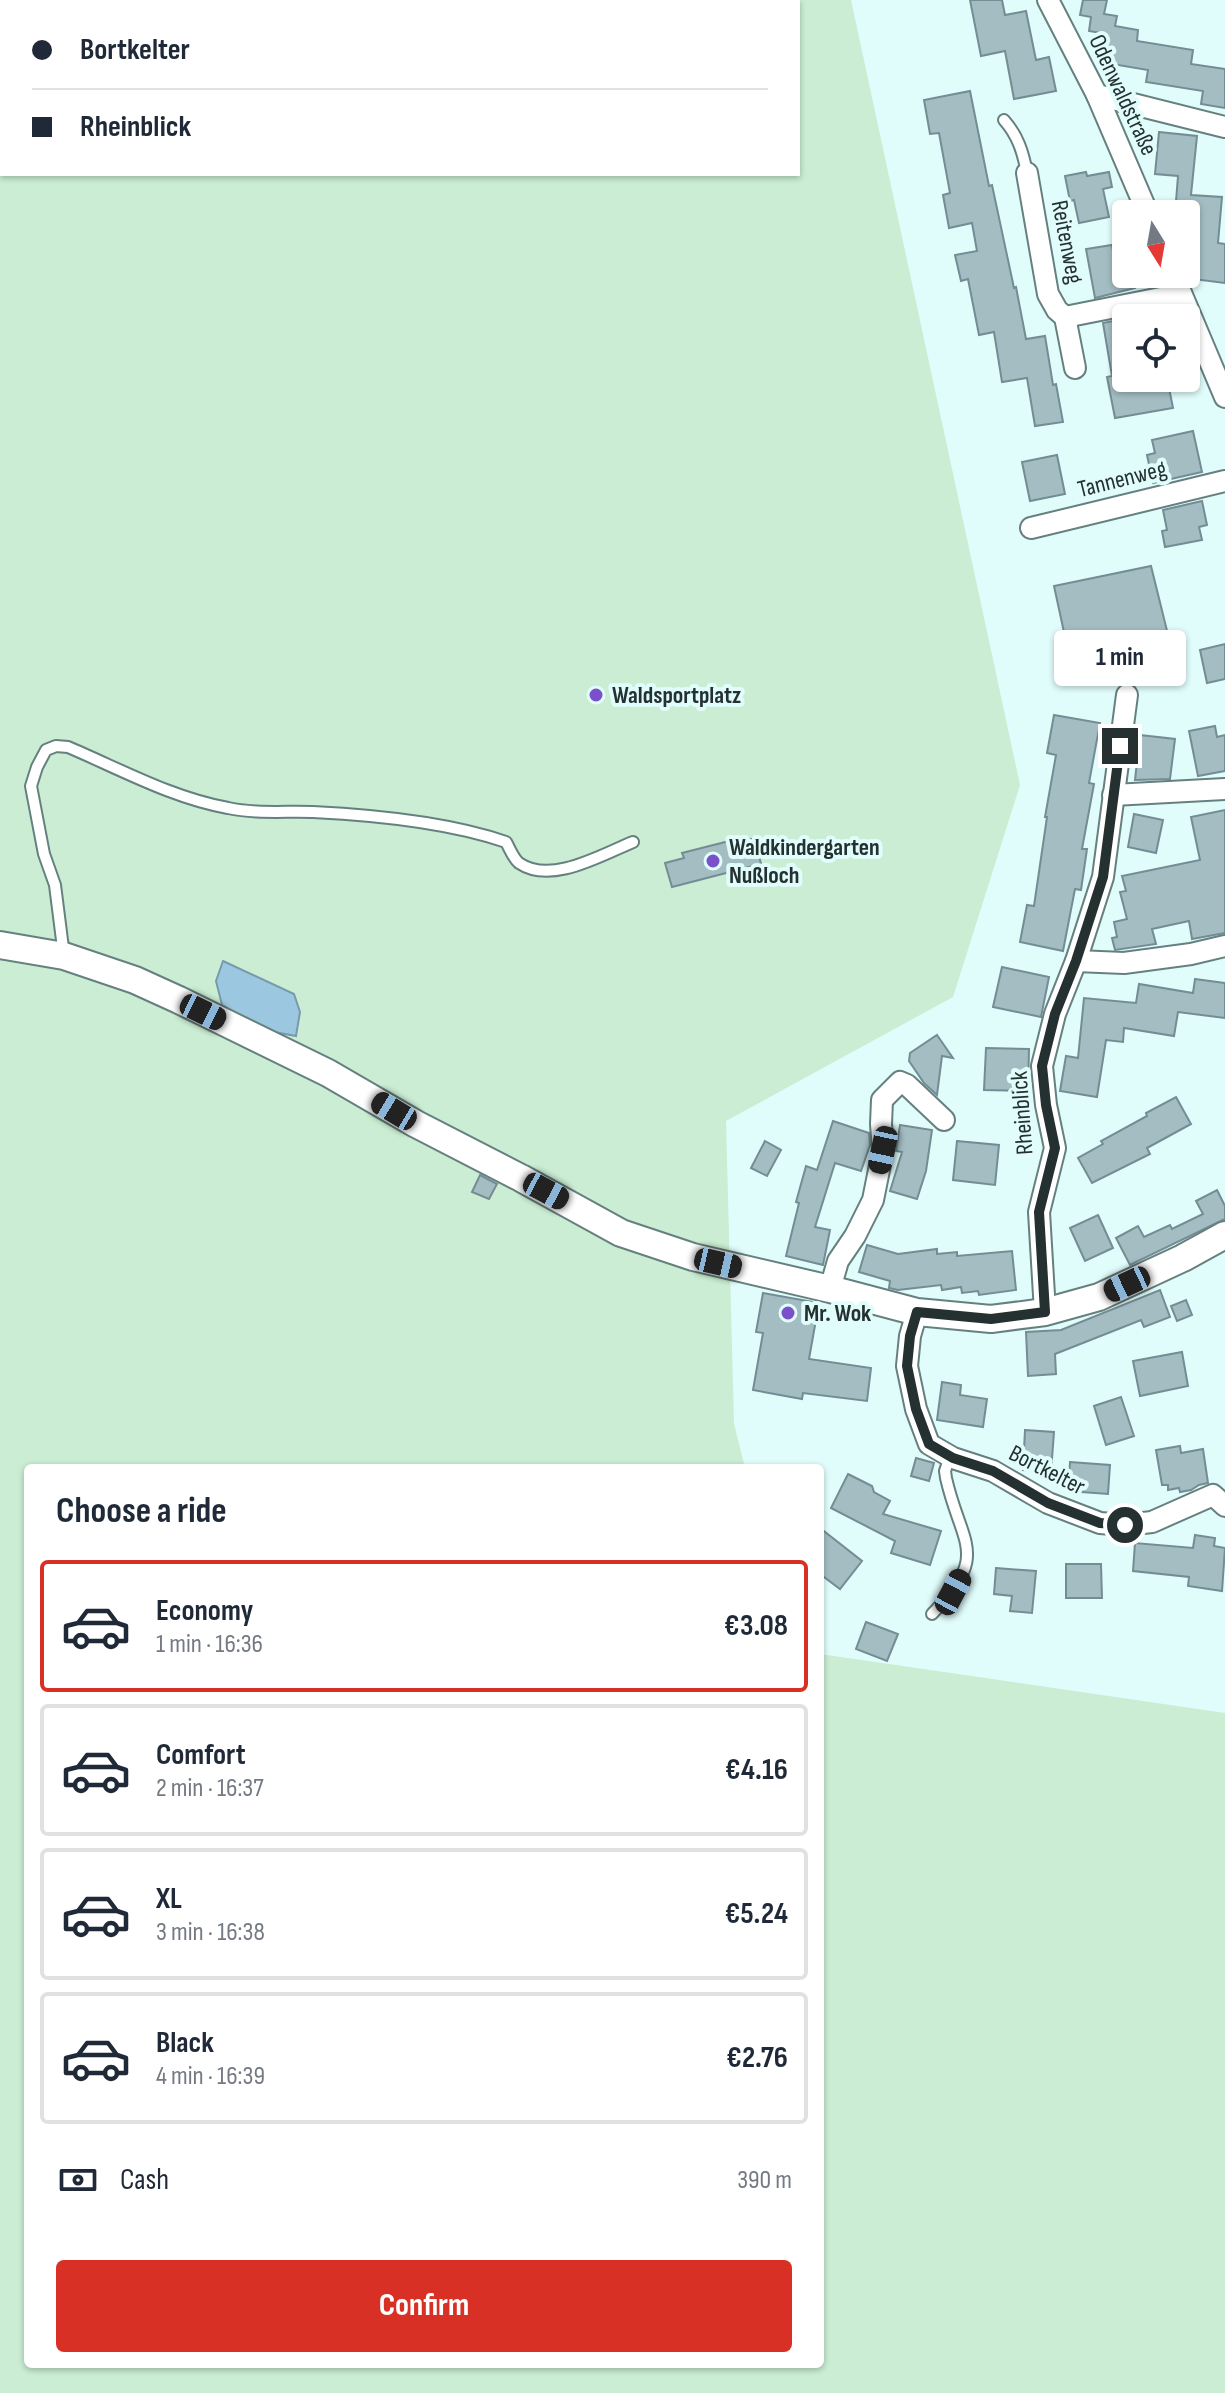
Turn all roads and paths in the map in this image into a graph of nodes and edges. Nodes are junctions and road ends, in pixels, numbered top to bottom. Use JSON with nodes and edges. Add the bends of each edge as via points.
{"nodes":[{"id":1,"x":1048,"y":0,"type":"edge"},
{"id":2,"x":1097,"y":95,"type":"junction"},
{"id":3,"x":1004,"y":120,"type":"dead end"},
{"id":4,"x":1225,"y":127,"type":"edge"},
{"id":5,"x":1027,"y":173,"type":"joint"},
{"id":6,"x":1142,"y":200,"type":"edge"},
{"id":7,"x":1179,"y":288,"type":"edge"},
{"id":8,"x":1181,"y":294,"type":"junction"},
{"id":9,"x":1065,"y":317,"type":"junction"},
{"id":10,"x":1075,"y":368,"type":"dead end"},
{"id":11,"x":1225,"y":397,"type":"edge"},
{"id":12,"x":1225,"y":481,"type":"edge"},
{"id":13,"x":1031,"y":528,"type":"dead end"},
{"id":14,"x":1127,"y":695,"type":"dead end"},
{"id":15,"x":1225,"y":789,"type":"edge"},
{"id":16,"x":1113,"y":795,"type":"junction"},
{"id":17,"x":633,"y":842,"type":"dead end"},
{"id":18,"x":0,"y":945,"type":"edge"},
{"id":19,"x":1225,"y":946,"type":"edge"},
{"id":20,"x":64,"y":956,"type":"junction"},
{"id":21,"x":1076,"y":961,"type":"junction"},
{"id":22,"x":944,"y":1120,"type":"dead end"},
{"id":23,"x":1225,"y":1235,"type":"edge"},
{"id":24,"x":830,"y":1289,"type":"junction"},
{"id":25,"x":917,"y":1312,"type":"junction"},
{"id":26,"x":1045,"y":1312,"type":"junction"},
{"id":27,"x":950,"y":1456,"type":"junction"},
{"id":28,"x":1225,"y":1506,"type":"edge"},
{"id":29,"x":932,"y":1614,"type":"dead end"}],
"edges":[{"from":1,"to":2,"type":"street","name":"Odenwaldstraße"},
{"from":2,"to":4,"type":"street"},
{"from":2,"to":6,"type":"street","name":"Odenwaldstraße"},
{"from":3,"to":5,"type":"lane","via":[[1023,149]]},
{"from":5,"to":9,"type":"street","name":"Reitenweg","via":[[1048,294]]},
{"from":7,"to":8,"type":"street"},
{"from":8,"to":9,"type":"street","name":"Reitenweg"},
{"from":8,"to":11,"type":"street"},
{"from":9,"to":10,"type":"street","name":"Reitenweg"},
{"from":12,"to":13,"type":"street","name":"Tannenweg"},
{"from":14,"to":16,"type":"street","name":"Rheinblick"},
{"from":15,"to":16,"type":"street"},
{"from":16,"to":21,"type":"street","name":"Rheinblick","via":[[1103,877]]},
{"from":17,"to":20,"type":"lane","via":[[560,871],[534,870],[517,861],[506,842],[474,831],[351,814],[228,808],[56,746],[46,750],[31,786],[55,885]]},
{"from":18,"to":20,"type":"street"},
{"from":19,"to":21,"type":"street","via":[[1124,963]]},
{"from":20,"to":24,"type":"street","via":[[135,980],[328,1073],[621,1233],[693,1257]]},
{"from":21,"to":26,"type":"street","name":"Rheinblick","via":[[1042,1066],[1055,1148],[1039,1212]]},
{"from":22,"to":24,"type":"street","via":[[900,1082],[882,1100],[883,1150],[873,1200],[838,1261]]},
{"from":23,"to":26,"type":"street","via":[[1099,1297]]},
{"from":24,"to":25,"type":"street"},
{"from":25,"to":26,"type":"street","via":[[991,1319]]},
{"from":25,"to":27,"type":"street","name":"Bortkelter","via":[[907,1366],[916,1409],[929,1444]]},
{"from":27,"to":28,"type":"street","name":"Bortkelter","via":[[1100,1523],[1152,1522],[1213,1495]]},
{"from":27,"to":29,"type":"lane","via":[[946,1478],[968,1548],[967,1567]]}]}
